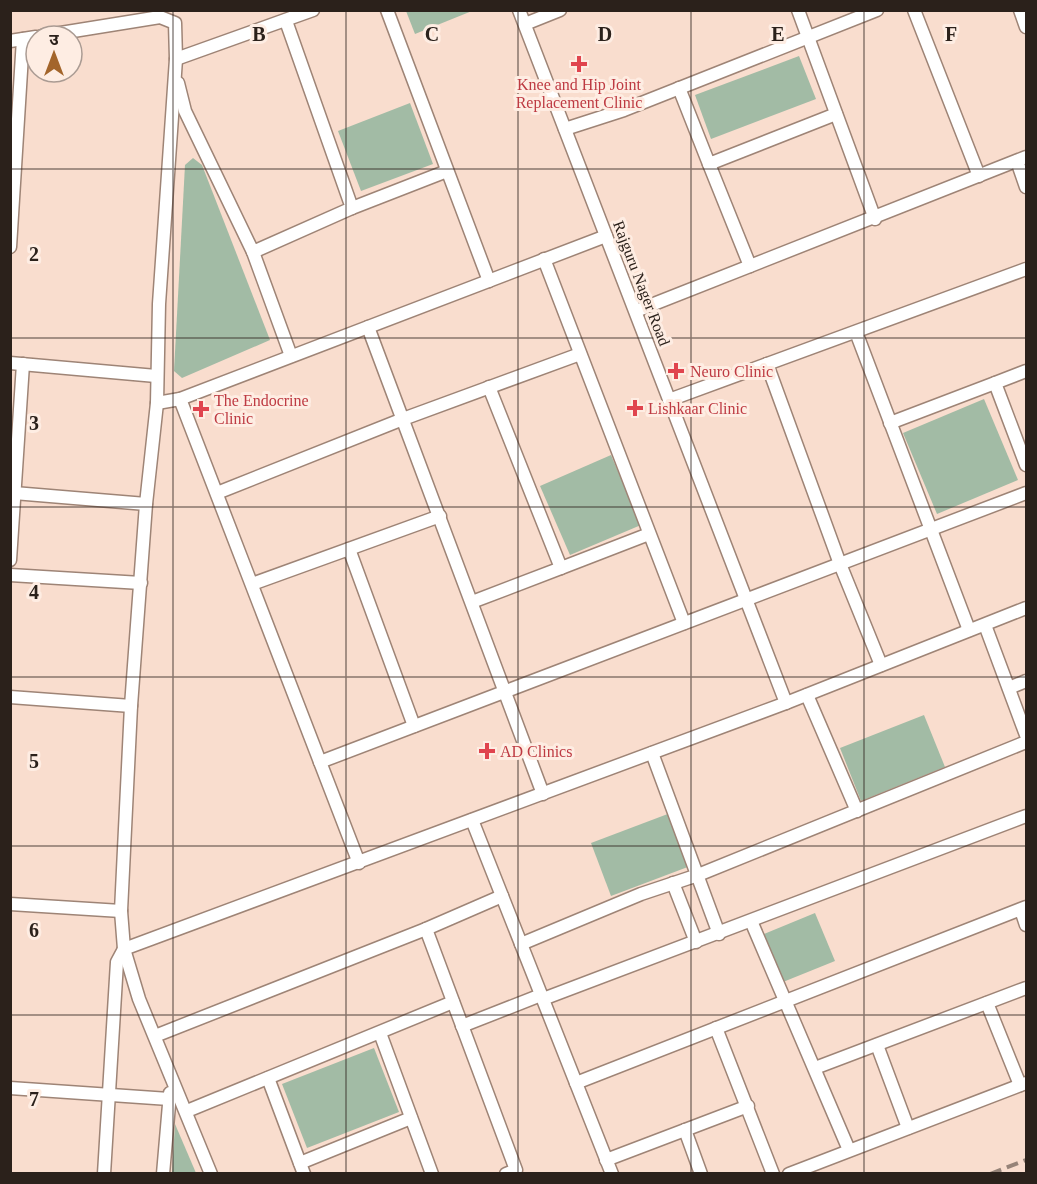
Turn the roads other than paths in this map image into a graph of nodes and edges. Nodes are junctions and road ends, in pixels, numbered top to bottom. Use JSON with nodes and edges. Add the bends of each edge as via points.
{"nodes":[{"id":1,"x":314,"y":10,"type":"edge"},
{"id":2,"x":387,"y":10,"type":"edge"},
{"id":3,"x":519,"y":10,"type":"edge"},
{"id":4,"x":560,"y":10,"type":"edge"},
{"id":5,"x":798,"y":10,"type":"edge"},
{"id":6,"x":877,"y":10,"type":"edge"},
{"id":7,"x":914,"y":10,"type":"edge"},
{"id":8,"x":1020,"y":10,"type":"edge"},
{"id":9,"x":286,"y":21,"type":"junction"},
{"id":10,"x":525,"y":24,"type":"junction"},
{"id":11,"x":1026,"y":27,"type":"edge"},
{"id":12,"x":84,"y":30,"type":"edge"},
{"id":13,"x":809,"y":37,"type":"junction"},
{"id":14,"x":17,"y":40,"type":"edge"},
{"id":15,"x":175,"y":64,"type":"junction"},
{"id":16,"x":679,"y":88,"type":"junction"},
{"id":17,"x":836,"y":114,"type":"junction"},
{"id":18,"x":565,"y":129,"type":"junction"},
{"id":19,"x":14,"y":141,"type":"edge"},
{"id":20,"x":1022,"y":159,"type":"edge"},
{"id":21,"x":709,"y":164,"type":"junction"},
{"id":22,"x":447,"y":171,"type":"junction"},
{"id":23,"x":979,"y":176,"type":"junction"},
{"id":24,"x":1026,"y":187,"type":"edge"},
{"id":25,"x":352,"y":208,"type":"junction"},
{"id":26,"x":874,"y":219,"type":"junction"},
{"id":27,"x":606,"y":236,"type":"junction"},
{"id":28,"x":10,"y":247,"type":"edge"},
{"id":29,"x":254,"y":252,"type":"junction"},
{"id":30,"x":544,"y":259,"type":"junction"},
{"id":31,"x":750,"y":266,"type":"junction"},
{"id":32,"x":1026,"y":269,"type":"edge"},
{"id":33,"x":489,"y":281,"type":"junction"},
{"id":34,"x":636,"y":311,"type":"junction"},
{"id":35,"x":368,"y":327,"type":"junction"},
{"id":36,"x":856,"y":332,"type":"junction"},
{"id":37,"x":580,"y":354,"type":"junction"},
{"id":38,"x":291,"y":356,"type":"junction"},
{"id":39,"x":17,"y":363,"type":"edge"},
{"id":40,"x":767,"y":364,"type":"junction"},
{"id":41,"x":1026,"y":371,"type":"edge"},
{"id":42,"x":156,"y":376,"type":"junction"},
{"id":43,"x":995,"y":383,"type":"junction"},
{"id":44,"x":489,"y":387,"type":"junction"},
{"id":45,"x":180,"y":399,"type":"junction"},
{"id":46,"x":669,"y":400,"type":"junction"},
{"id":47,"x":157,"y":403,"type":"junction"},
{"id":48,"x":403,"y":419,"type":"junction"},
{"id":49,"x":890,"y":423,"type":"junction"},
{"id":50,"x":1026,"y":465,"type":"edge"},
{"id":51,"x":1026,"y":493,"type":"edge"},
{"id":52,"x":14,"y":494,"type":"junction"},
{"id":53,"x":217,"y":494,"type":"junction"},
{"id":54,"x":146,"y":504,"type":"junction"},
{"id":55,"x":440,"y":516,"type":"junction"},
{"id":56,"x":931,"y":529,"type":"junction"},
{"id":57,"x":649,"y":534,"type":"junction"},
{"id":58,"x":349,"y":549,"type":"junction"},
{"id":59,"x":10,"y":560,"type":"edge"},
{"id":60,"x":840,"y":564,"type":"junction"},
{"id":61,"x":561,"y":568,"type":"junction"},
{"id":62,"x":10,"y":575,"type":"edge"},
{"id":63,"x":141,"y":583,"type":"junction"},
{"id":64,"x":252,"y":584,"type":"junction"},
{"id":65,"x":746,"y":599,"type":"junction"},
{"id":66,"x":472,"y":602,"type":"junction"},
{"id":67,"x":1026,"y":608,"type":"edge"},
{"id":68,"x":684,"y":623,"type":"junction"},
{"id":69,"x":985,"y":625,"type":"junction"},
{"id":70,"x":969,"y":630,"type":"junction"},
{"id":71,"x":881,"y":665,"type":"junction"},
{"id":72,"x":1026,"y":681,"type":"edge"},
{"id":73,"x":1009,"y":688,"type":"junction"},
{"id":74,"x":506,"y":691,"type":"junction"},
{"id":75,"x":807,"y":695,"type":"junction"},
{"id":76,"x":10,"y":697,"type":"edge"},
{"id":77,"x":786,"y":703,"type":"junction"},
{"id":78,"x":131,"y":706,"type":"junction"},
{"id":79,"x":414,"y":726,"type":"junction"},
{"id":80,"x":1026,"y":735,"type":"edge"},
{"id":81,"x":1026,"y":742,"type":"edge"},
{"id":82,"x":652,"y":753,"type":"junction"},
{"id":83,"x":320,"y":762,"type":"junction"},
{"id":84,"x":543,"y":794,"type":"junction"},
{"id":85,"x":857,"y":811,"type":"junction"},
{"id":86,"x":1026,"y":816,"type":"edge"},
{"id":87,"x":472,"y":820,"type":"junction"},
{"id":88,"x":359,"y":863,"type":"junction"},
{"id":89,"x":698,"y":875,"type":"junction"},
{"id":90,"x":673,"y":883,"type":"junction"},
{"id":91,"x":502,"y":897,"type":"junction"},
{"id":92,"x":10,"y":904,"type":"edge"},
{"id":93,"x":1024,"y":908,"type":"edge"},
{"id":94,"x":120,"y":912,"type":"junction"},
{"id":95,"x":751,"y":921,"type":"junction"},
{"id":96,"x":1026,"y":925,"type":"edge"},
{"id":97,"x":426,"y":929,"type":"junction"},
{"id":98,"x":719,"y":934,"type":"junction"},
{"id":99,"x":696,"y":942,"type":"junction"},
{"id":100,"x":521,"y":944,"type":"junction"},
{"id":101,"x":124,"y":949,"type":"junction"},
{"id":102,"x":1026,"y":988,"type":"edge"},
{"id":103,"x":542,"y":997,"type":"junction"},
{"id":104,"x":786,"y":1001,"type":"junction"},
{"id":105,"x":453,"y":1002,"type":"junction"},
{"id":106,"x":987,"y":1003,"type":"junction"},
{"id":107,"x":462,"y":1026,"type":"junction"},
{"id":108,"x":716,"y":1028,"type":"junction"},
{"id":109,"x":380,"y":1032,"type":"junction"},
{"id":110,"x":155,"y":1036,"type":"junction"},
{"id":111,"x":877,"y":1045,"type":"junction"},
{"id":112,"x":814,"y":1068,"type":"junction"},
{"id":113,"x":171,"y":1074,"type":"junction"},
{"id":114,"x":268,"y":1078,"type":"junction"},
{"id":115,"x":576,"y":1083,"type":"junction"},
{"id":116,"x":1023,"y":1084,"type":"edge"},
{"id":117,"x":10,"y":1088,"type":"edge"},
{"id":118,"x":108,"y":1096,"type":"junction"},
{"id":119,"x":169,"y":1099,"type":"junction"},
{"id":120,"x":748,"y":1106,"type":"junction"},
{"id":121,"x":187,"y":1112,"type":"junction"},
{"id":122,"x":411,"y":1118,"type":"junction"},
{"id":123,"x":909,"y":1128,"type":"junction"},
{"id":124,"x":685,"y":1130,"type":"junction"},
{"id":125,"x":849,"y":1150,"type":"junction"},
{"id":126,"x":606,"y":1160,"type":"junction"},
{"id":127,"x":302,"y":1168,"type":"edge"},
{"id":128,"x":513,"y":1172,"type":"edge"},
{"id":129,"x":104,"y":1173,"type":"edge"},
{"id":130,"x":163,"y":1173,"type":"edge"},
{"id":131,"x":211,"y":1173,"type":"edge"},
{"id":132,"x":432,"y":1173,"type":"edge"},
{"id":133,"x":612,"y":1173,"type":"edge"},
{"id":134,"x":701,"y":1173,"type":"edge"},
{"id":135,"x":773,"y":1173,"type":"edge"},
{"id":136,"x":789,"y":1173,"type":"edge"}],
"edges":[{"from":1,"to":9,"type":"street"},
{"from":2,"to":22,"type":"street"},
{"from":3,"to":10,"type":"street","name":"Rajguru Nager Road"},
{"from":4,"to":10,"type":"street"},
{"from":5,"to":13,"type":"street"},
{"from":6,"to":13,"type":"street"},
{"from":7,"to":23,"type":"street"},
{"from":8,"to":11,"type":"street"},
{"from":9,"to":15,"type":"street"},
{"from":9,"to":25,"type":"street"},
{"from":10,"to":18,"type":"street","name":"Rajguru Nager Road"},
{"from":12,"to":15,"type":"street","via":[[166,17],[175,23]]},
{"from":13,"to":16,"type":"street"},
{"from":13,"to":17,"type":"street"},
{"from":14,"to":19,"type":"street"},
{"from":15,"to":29,"type":"street","via":[[184,111]]},
{"from":15,"to":42,"type":"street"},
{"from":16,"to":18,"type":"street"},
{"from":16,"to":21,"type":"street"},
{"from":17,"to":21,"type":"street"},
{"from":17,"to":26,"type":"street"},
{"from":18,"to":27,"type":"street","name":"Rajguru Nager Road"},
{"from":19,"to":28,"type":"street"},
{"from":20,"to":23,"type":"street"},
{"from":20,"to":24,"type":"street"},
{"from":21,"to":31,"type":"street"},
{"from":22,"to":25,"type":"street"},
{"from":22,"to":33,"type":"street"},
{"from":23,"to":26,"type":"street"},
{"from":25,"to":29,"type":"street"},
{"from":26,"to":31,"type":"street"},
{"from":27,"to":30,"type":"street"},
{"from":27,"to":34,"type":"street","name":"Rajguru Nager Road"},
{"from":29,"to":38,"type":"street"},
{"from":30,"to":33,"type":"street"},
{"from":30,"to":37,"type":"street"},
{"from":31,"to":34,"type":"street"},
{"from":32,"to":36,"type":"street"},
{"from":33,"to":35,"type":"street"},
{"from":34,"to":46,"type":"street","name":"Rajguru Nager Road"},
{"from":35,"to":38,"type":"street"},
{"from":35,"to":48,"type":"street"},
{"from":36,"to":40,"type":"street"},
{"from":36,"to":49,"type":"street"},
{"from":37,"to":44,"type":"street"},
{"from":37,"to":57,"type":"street"},
{"from":38,"to":45,"type":"street"},
{"from":39,"to":42,"type":"street"},
{"from":39,"to":52,"type":"street"},
{"from":40,"to":46,"type":"street"},
{"from":40,"to":60,"type":"street"},
{"from":41,"to":43,"type":"street"},
{"from":42,"to":47,"type":"street"},
{"from":43,"to":49,"type":"street"},
{"from":43,"to":50,"type":"street"},
{"from":44,"to":48,"type":"street"},
{"from":44,"to":61,"type":"street"},
{"from":45,"to":47,"type":"street"},
{"from":45,"to":53,"type":"street"},
{"from":46,"to":65,"type":"street","name":"Rajguru Nager Road"},
{"from":47,"to":54,"type":"street"},
{"from":48,"to":53,"type":"street"},
{"from":48,"to":55,"type":"street"},
{"from":49,"to":56,"type":"street"},
{"from":51,"to":56,"type":"street"},
{"from":52,"to":54,"type":"street"},
{"from":52,"to":59,"type":"street"},
{"from":53,"to":64,"type":"street"},
{"from":54,"to":63,"type":"street"},
{"from":55,"to":58,"type":"street"},
{"from":55,"to":66,"type":"street"},
{"from":56,"to":60,"type":"street"},
{"from":56,"to":70,"type":"street"},
{"from":57,"to":61,"type":"street"},
{"from":57,"to":68,"type":"street"},
{"from":58,"to":64,"type":"street"},
{"from":58,"to":79,"type":"street"},
{"from":60,"to":65,"type":"street"},
{"from":60,"to":71,"type":"street"},
{"from":61,"to":66,"type":"street"},
{"from":62,"to":63,"type":"street"},
{"from":63,"to":78,"type":"street"},
{"from":64,"to":83,"type":"street"},
{"from":65,"to":68,"type":"street"},
{"from":65,"to":77,"type":"street","name":"Rajguru Nager Road"},
{"from":66,"to":74,"type":"street"},
{"from":67,"to":69,"type":"street"},
{"from":68,"to":74,"type":"street"},
{"from":69,"to":70,"type":"street"},
{"from":69,"to":73,"type":"street"},
{"from":70,"to":71,"type":"street"},
{"from":71,"to":75,"type":"street"},
{"from":72,"to":73,"type":"street"},
{"from":73,"to":80,"type":"street"},
{"from":74,"to":79,"type":"street"},
{"from":74,"to":84,"type":"street"},
{"from":75,"to":77,"type":"street"},
{"from":75,"to":85,"type":"street"},
{"from":76,"to":78,"type":"street"},
{"from":77,"to":82,"type":"street"},
{"from":78,"to":94,"type":"street"},
{"from":79,"to":83,"type":"street"},
{"from":81,"to":85,"type":"street"},
{"from":82,"to":84,"type":"street"},
{"from":82,"to":89,"type":"street"},
{"from":83,"to":88,"type":"street"},
{"from":84,"to":87,"type":"street"},
{"from":85,"to":89,"type":"street"},
{"from":86,"to":95,"type":"street"},
{"from":87,"to":88,"type":"street"},
{"from":87,"to":91,"type":"street"},
{"from":88,"to":101,"type":"street"},
{"from":89,"to":90,"type":"street"},
{"from":89,"to":98,"type":"street"},
{"from":90,"to":99,"type":"street"},
{"from":90,"to":100,"type":"street"},
{"from":91,"to":97,"type":"street"},
{"from":91,"to":100,"type":"street"},
{"from":92,"to":94,"type":"street"},
{"from":93,"to":96,"type":"street"},
{"from":93,"to":104,"type":"street"},
{"from":94,"to":101,"type":"street"},
{"from":95,"to":98,"type":"street"},
{"from":95,"to":104,"type":"street"},
{"from":97,"to":105,"type":"street"},
{"from":97,"to":110,"type":"street"},
{"from":98,"to":99,"type":"street"},
{"from":99,"to":103,"type":"street"},
{"from":100,"to":103,"type":"street"},
{"from":101,"to":110,"type":"street"},
{"from":101,"to":118,"type":"street","via":[[117,962]]},
{"from":102,"to":106,"type":"street"},
{"from":103,"to":107,"type":"street"},
{"from":103,"to":115,"type":"street"},
{"from":104,"to":108,"type":"street"},
{"from":104,"to":112,"type":"street"},
{"from":105,"to":107,"type":"street"},
{"from":105,"to":109,"type":"street"},
{"from":106,"to":111,"type":"street"},
{"from":106,"to":116,"type":"street"},
{"from":107,"to":128,"type":"street"},
{"from":108,"to":115,"type":"street"},
{"from":108,"to":120,"type":"street"},
{"from":109,"to":114,"type":"street"},
{"from":109,"to":122,"type":"street"},
{"from":110,"to":113,"type":"street"},
{"from":111,"to":112,"type":"street"},
{"from":111,"to":123,"type":"street"},
{"from":112,"to":125,"type":"street"},
{"from":113,"to":119,"type":"street"},
{"from":113,"to":121,"type":"street"},
{"from":114,"to":121,"type":"street"},
{"from":114,"to":127,"type":"street"},
{"from":115,"to":126,"type":"street"},
{"from":116,"to":123,"type":"street"},
{"from":117,"to":118,"type":"street"},
{"from":118,"to":119,"type":"street"},
{"from":118,"to":129,"type":"street"},
{"from":119,"to":130,"type":"street"},
{"from":120,"to":124,"type":"street"},
{"from":120,"to":135,"type":"street"},
{"from":121,"to":131,"type":"street"},
{"from":122,"to":127,"type":"street"},
{"from":122,"to":132,"type":"street"},
{"from":123,"to":125,"type":"street"},
{"from":124,"to":126,"type":"street"},
{"from":124,"to":134,"type":"street"},
{"from":125,"to":136,"type":"street"},
{"from":126,"to":133,"type":"street"}]}
